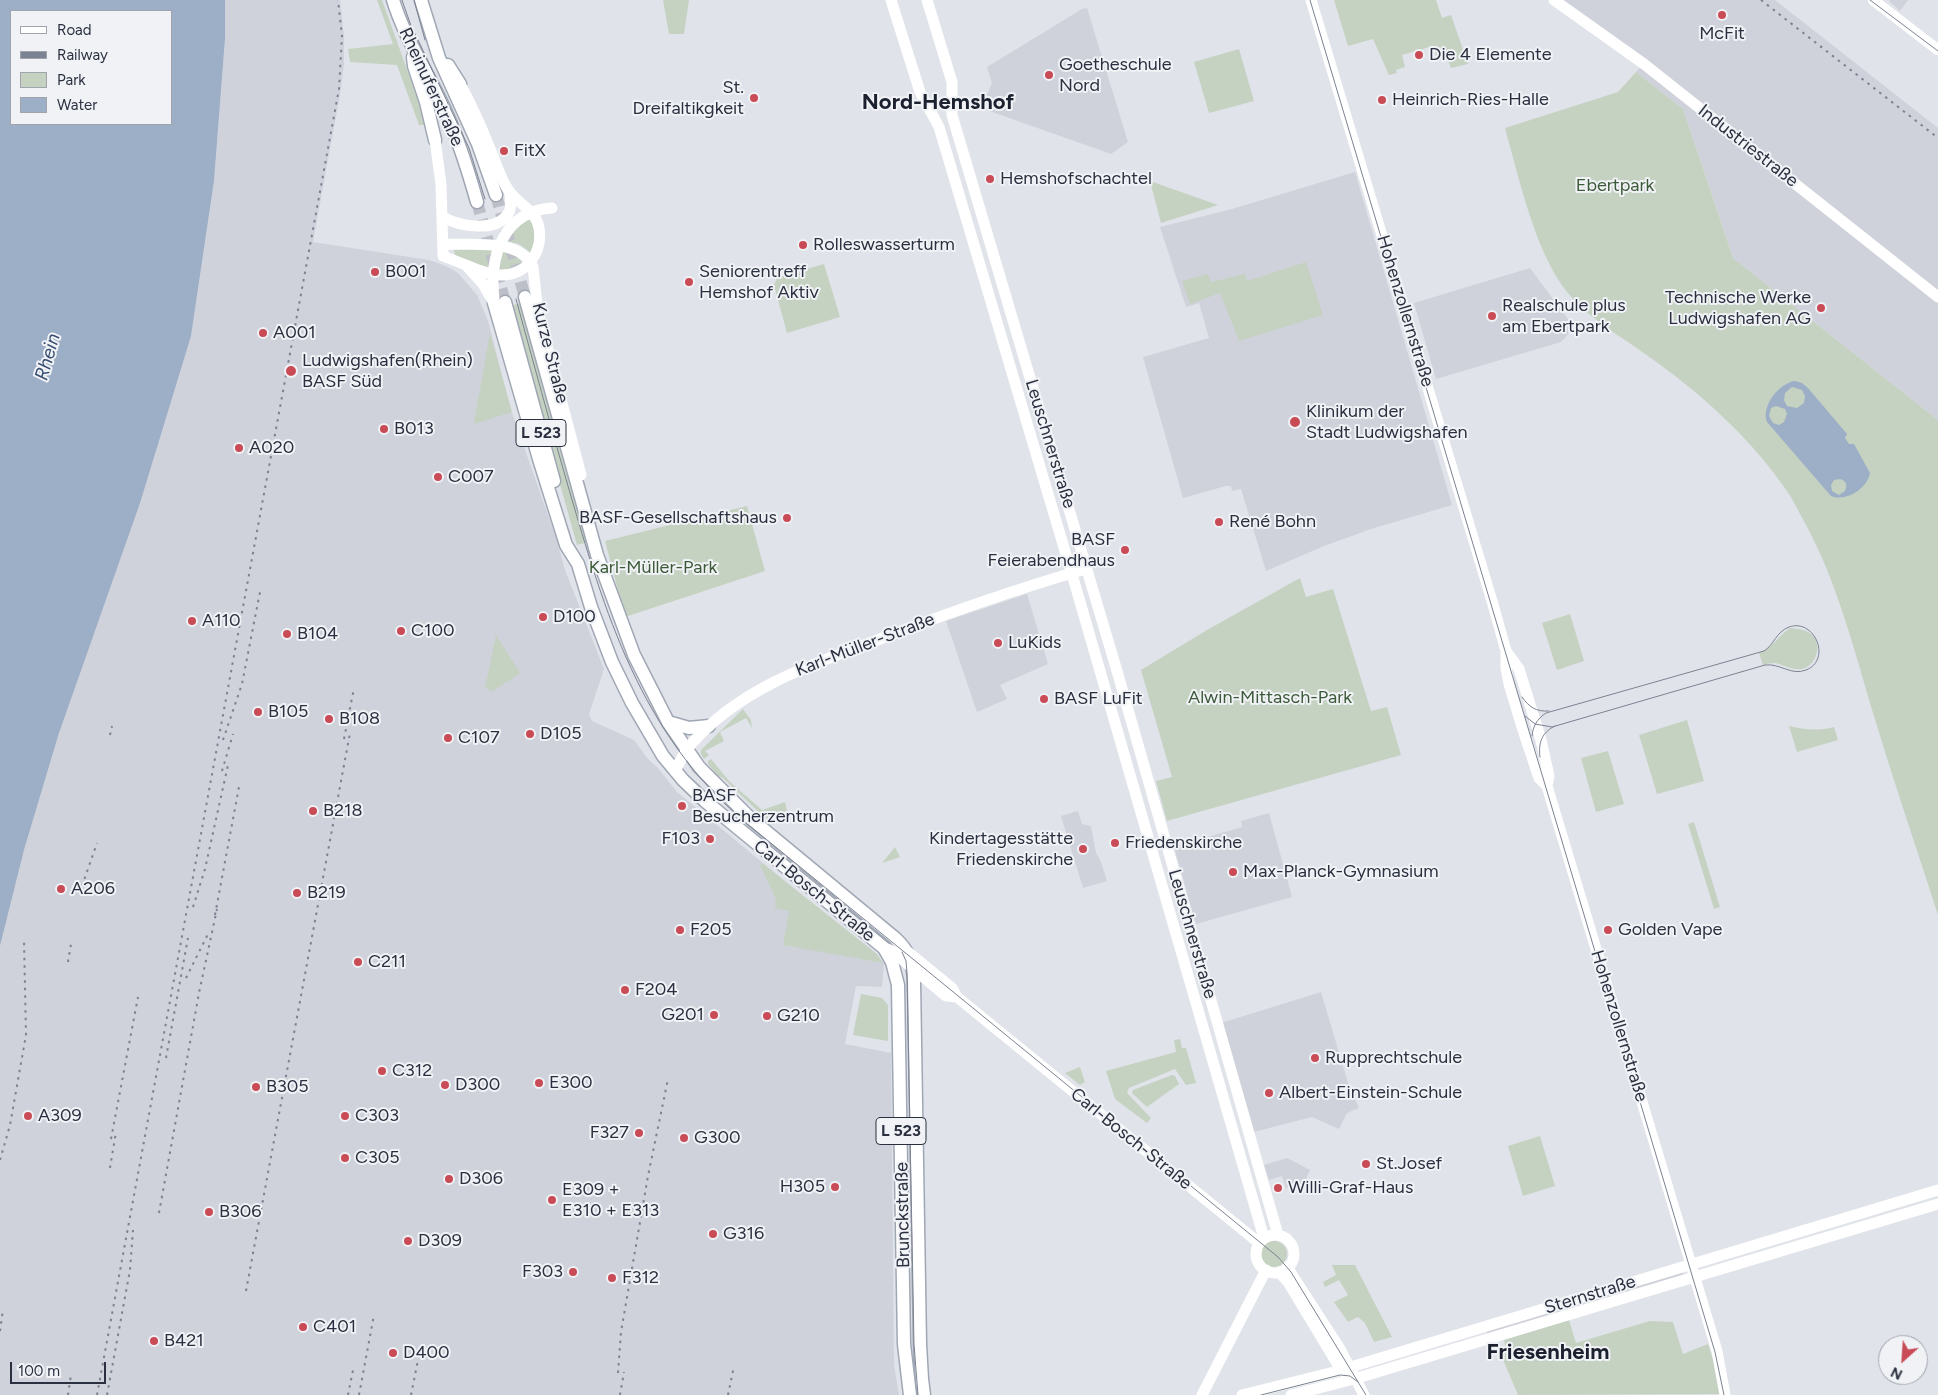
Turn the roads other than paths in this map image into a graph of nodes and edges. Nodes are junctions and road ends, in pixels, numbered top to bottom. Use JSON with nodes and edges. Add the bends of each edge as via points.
{"nodes":[{"id":1,"x":393,"y":0,"type":"edge"},
{"id":2,"x":421,"y":0,"type":"edge"},
{"id":3,"x":891,"y":0,"type":"edge"},
{"id":4,"x":927,"y":0,"type":"edge"},
{"id":5,"x":1311,"y":0,"type":"edge"},
{"id":6,"x":1554,"y":0,"type":"edge"},
{"id":7,"x":1873,"y":0,"type":"edge"},
{"id":8,"x":435,"y":47,"type":"junction"},
{"id":9,"x":413,"y":50,"type":"junction"},
{"id":10,"x":1938,"y":50,"type":"edge"},
{"id":11,"x":460,"y":84,"type":"joint"},
{"id":12,"x":435,"y":140,"type":"joint"},
{"id":13,"x":510,"y":193,"type":"junction"},
{"id":14,"x":496,"y":195,"type":"tunnel mouth"},
{"id":15,"x":477,"y":202,"type":"tunnel mouth"},
{"id":16,"x":544,"y":211,"type":"junction"},
{"id":17,"x":442,"y":217,"type":"junction"},
{"id":18,"x":540,"y":229,"type":"junction"},
{"id":19,"x":500,"y":246,"type":"junction"},
{"id":20,"x":443,"y":250,"type":"junction"},
{"id":21,"x":534,"y":258,"type":"junction"},
{"id":22,"x":466,"y":265,"type":"junction"},
{"id":23,"x":492,"y":274,"type":"junction"},
{"id":24,"x":524,"y":297,"type":"tunnel mouth"},
{"id":25,"x":1938,"y":297,"type":"edge"},
{"id":26,"x":500,"y":302,"type":"junction"},
{"id":27,"x":581,"y":502,"type":"junction"},
{"id":28,"x":1087,"y":569,"type":"junction"},
{"id":29,"x":1072,"y":573,"type":"junction"},
{"id":30,"x":619,"y":678,"type":"junction"},
{"id":31,"x":645,"y":679,"type":"junction"},
{"id":32,"x":668,"y":722,"type":"junction"},
{"id":33,"x":709,"y":726,"type":"junction"},
{"id":34,"x":687,"y":750,"type":"junction"},
{"id":35,"x":675,"y":771,"type":"junction"},
{"id":36,"x":884,"y":948,"type":"junction"},
{"id":37,"x":908,"y":952,"type":"junction"},
{"id":38,"x":914,"y":969,"type":"junction"},
{"id":39,"x":957,"y":997,"type":"junction"},
{"id":40,"x":1932,"y":1192,"type":"edge"},
{"id":41,"x":1936,"y":1204,"type":"edge"},
{"id":42,"x":1848,"y":1218,"type":"junction"},
{"id":43,"x":1851,"y":1230,"type":"junction"},
{"id":44,"x":1278,"y":1235,"type":"junction"},
{"id":45,"x":1784,"y":1237,"type":"junction"},
{"id":46,"x":1262,"y":1240,"type":"junction"},
{"id":47,"x":1788,"y":1249,"type":"junction"},
{"id":48,"x":1691,"y":1265,"type":"junction"},
{"id":49,"x":1266,"y":1270,"type":"junction"},
{"id":50,"x":1283,"y":1270,"type":"junction"},
{"id":51,"x":1694,"y":1277,"type":"junction"},
{"id":52,"x":1594,"y":1293,"type":"junction"},
{"id":53,"x":1598,"y":1306,"type":"junction"},
{"id":54,"x":1346,"y":1368,"type":"junction"},
{"id":55,"x":1355,"y":1379,"type":"junction"},
{"id":56,"x":1208,"y":1383,"type":"junction"},
{"id":57,"x":910,"y":1395,"type":"edge"},
{"id":58,"x":924,"y":1395,"type":"edge"},
{"id":59,"x":1202,"y":1395,"type":"edge"},
{"id":60,"x":1214,"y":1395,"type":"edge"},
{"id":61,"x":1242,"y":1395,"type":"edge"},
{"id":62,"x":1291,"y":1395,"type":"edge"},
{"id":63,"x":1364,"y":1395,"type":"edge"},
{"id":64,"x":1725,"y":1395,"type":"edge"}],
"edges":[{"from":1,"to":9,"type":"main road","name":"Rheinuferstraße"},
{"from":2,"to":8,"type":"main road","name":"Rheinuferstraße"},
{"from":3,"to":29,"type":"street","name":"Leuschnerstraße","via":[[920,92],[936,120]]},
{"from":4,"to":28,"type":"street","name":"Leuschnerstraße","via":[[952,82],[952,115]]},
{"from":5,"to":48,"type":"street","name":"Hohenzollernstraße","via":[[1506,651],[1518,669],[1541,740],[1549,776],[1547,786]]},
{"from":6,"to":25,"type":"street","name":"Industriestraße","via":[[1644,64]]},
{"from":7,"to":10,"type":"street"},
{"from":8,"to":11,"type":"main road"},
{"from":8,"to":14,"type":"main road","name":"Rheinuferstraße","via":[[478,144]]},
{"from":9,"to":12,"type":"main road","via":[[414,66]]},
{"from":9,"to":15,"type":"main road","name":"Rheinuferstraße","via":[[457,139]]},
{"from":11,"to":13,"type":"street"},
{"from":12,"to":17,"type":"street","name":"Rheinuferstraße"},
{"from":13,"to":16,"type":"street"},
{"from":13,"to":17,"type":"street","via":[[509,212],[500,221],[464,226]]},
{"from":16,"to":18,"type":"street"},
{"from":16,"to":18,"type":"street","via":[[548,217]]},
{"from":16,"to":19,"type":"street","via":[[510,228]]},
{"from":17,"to":20,"type":"street","name":"Rheinuferstraße"},
{"from":18,"to":21,"type":"street","name":"Kurze Straße","number":"L 523"},
{"from":19,"to":20,"type":"street"},
{"from":19,"to":21,"type":"street"},
{"from":19,"to":23,"type":"street"},
{"from":20,"to":22,"type":"street","number":"L 523"},
{"from":21,"to":23,"type":"street","number":"L 523","via":[[522,270],[509,275]]},
{"from":21,"to":27,"type":"street","name":"Kurze Straße","number":"L 523","via":[[538,313],[583,486]]},
{"from":22,"to":23,"type":"street","number":"L 523"},
{"from":22,"to":26,"type":"street","number":"L 523"},
{"from":23,"to":26,"type":"street"},
{"from":24,"to":27,"type":"main road","number":"L 523"},
{"from":26,"to":30,"type":"main road","name":"Carl-Bosch-Straße","number":"L 523","via":[[591,607]]},
{"from":27,"to":31,"type":"main road","name":"Carl-Bosch-Straße","number":"L 523","via":[[610,595]]},
{"from":28,"to":29,"type":"street","name":"Karl-Müller-Straße"},
{"from":28,"to":44,"type":"street","name":"Leuschnerstraße"},
{"from":29,"to":33,"type":"street","name":"Karl-Müller-Straße","via":[[941,616],[804,668],[744,699]]},
{"from":29,"to":46,"type":"street","name":"Leuschnerstraße"},
{"from":30,"to":31,"type":"main road","via":[[633,688]]},
{"from":30,"to":35,"type":"main road","name":"Carl-Bosch-Straße","number":"L 523","via":[[663,756]]},
{"from":31,"to":32,"type":"main road","name":"Carl-Bosch-Straße","number":"L 523"},
{"from":32,"to":33,"type":"main road","via":[[689,728]]},
{"from":32,"to":34,"type":"main road","name":"Carl-Bosch-Straße","number":"L 523"},
{"from":33,"to":34,"type":"street","name":"Karl-Müller-Straße"},
{"from":34,"to":35,"type":"street","name":"Karl-Müller-Straße"},
{"from":34,"to":37,"type":"main road","name":"Carl-Bosch-Straße","number":"L 523","via":[[718,787],[763,830]]},
{"from":35,"to":36,"type":"main road","name":"Carl-Bosch-Straße","number":"L 523","via":[[720,814]]},
{"from":36,"to":38,"type":"street","name":"Carl-Bosch-Straße"},
{"from":36,"to":57,"type":"main road","name":"Brunckstraße","number":"L 523","via":[[896,971],[898,985],[904,1344]]},
{"from":37,"to":38,"type":"main road","name":"Brunckstraße","number":"L 523"},
{"from":37,"to":39,"type":"street","name":"Carl-Bosch-Straße","via":[[952,988]]},
{"from":38,"to":39,"type":"street","name":"Carl-Bosch-Straße","via":[[946,996]]},
{"from":38,"to":58,"type":"main road","name":"Brunckstraße","number":"L 523","via":[[920,1344]]},
{"from":39,"to":46,"type":"street","name":"Carl-Bosch-Straße"},
{"from":40,"to":41,"type":"street"},
{"from":40,"to":42,"type":"street","name":"Sternstraße"},
{"from":41,"to":43,"type":"street","name":"Sternstraße"},
{"from":42,"to":43,"type":"street"},
{"from":42,"to":45,"type":"street","name":"Sternstraße"},
{"from":43,"to":47,"type":"street","name":"Sternstraße"},
{"from":44,"to":46,"type":"street"},
{"from":44,"to":50,"type":"street","via":[[1292,1248],[1293,1256]]},
{"from":45,"to":47,"type":"street"},
{"from":45,"to":48,"type":"street","name":"Sternstraße"},
{"from":46,"to":49,"type":"street","via":[[1256,1251],[1257,1259]]},
{"from":47,"to":51,"type":"street","name":"Sternstraße"},
{"from":48,"to":51,"type":"street","name":"Hohenzollernstraße"},
{"from":48,"to":52,"type":"street","name":"Sternstraße"},
{"from":49,"to":50,"type":"street"},
{"from":49,"to":56,"type":"street"},
{"from":50,"to":54,"type":"street","via":[[1313,1306]]},
{"from":51,"to":53,"type":"street","name":"Sternstraße"},
{"from":51,"to":64,"type":"street","name":"Hohenzollernstraße","via":[[1717,1351]]},
{"from":52,"to":53,"type":"street"},
{"from":52,"to":54,"type":"street","name":"Sternstraße"},
{"from":53,"to":55,"type":"street","name":"Sternstraße"},
{"from":54,"to":55,"type":"street"},
{"from":54,"to":61,"type":"street","name":"Sternstraße"},
{"from":55,"to":62,"type":"street","name":"Sternstraße"},
{"from":55,"to":63,"type":"street"},
{"from":56,"to":59,"type":"street"},
{"from":56,"to":60,"type":"street"}]}
